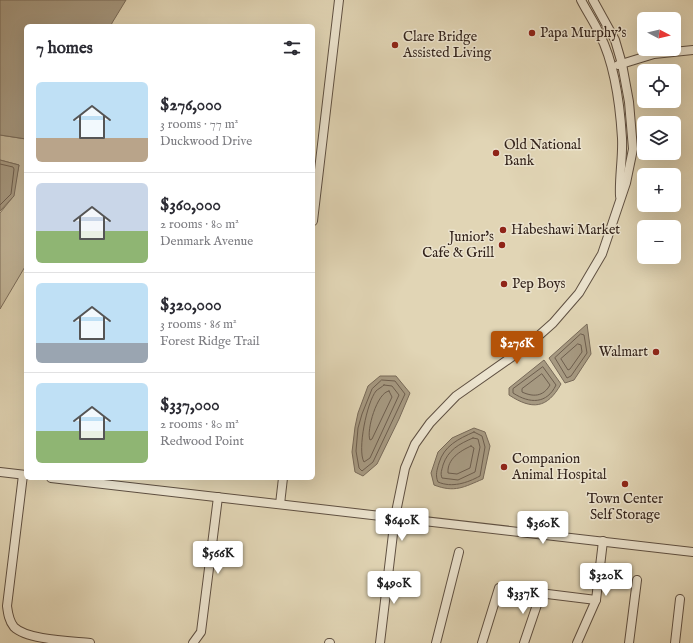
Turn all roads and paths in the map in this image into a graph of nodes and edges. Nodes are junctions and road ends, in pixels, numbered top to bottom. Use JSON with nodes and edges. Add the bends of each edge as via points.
{"nodes":[{"id":1,"x":339,"y":0,"type":"edge"},
{"id":2,"x":581,"y":0,"type":"edge"},
{"id":3,"x":593,"y":0,"type":"edge"},
{"id":4,"x":693,"y":50,"type":"edge"},
{"id":5,"x":622,"y":64,"type":"junction"},
{"id":6,"x":611,"y":67,"type":"junction"},
{"id":7,"x":620,"y":201,"type":"junction"},
{"id":8,"x":315,"y":204,"type":"edge"},
{"id":9,"x":0,"y":472,"type":"edge"},
{"id":10,"x":24,"y":475,"type":"edge"},
{"id":11,"x":69,"y":480,"type":"edge"},
{"id":12,"x":283,"y":480,"type":"edge"},
{"id":13,"x":218,"y":497,"type":"junction"},
{"id":14,"x":280,"y":504,"type":"junction"},
{"id":15,"x":395,"y":517,"type":"junction"},
{"id":16,"x":603,"y":542,"type":"junction"},
{"id":17,"x":459,"y":552,"type":"dead end"},
{"id":18,"x":693,"y":552,"type":"edge"},
{"id":19,"x":637,"y":580,"type":"dead end"},
{"id":20,"x":541,"y":593,"type":"junction"},
{"id":21,"x":680,"y":599,"type":"dead end"},
{"id":22,"x":596,"y":600,"type":"junction"},
{"id":23,"x":90,"y":643,"type":"edge"},
{"id":24,"x":193,"y":643,"type":"edge"},
{"id":25,"x":380,"y":643,"type":"edge"},
{"id":26,"x":436,"y":643,"type":"edge"},
{"id":27,"x":482,"y":643,"type":"edge"},
{"id":28,"x":524,"y":643,"type":"edge"},
{"id":29,"x":577,"y":643,"type":"edge"},
{"id":30,"x":629,"y":643,"type":"edge"},
{"id":31,"x":674,"y":643,"type":"edge"}],
"edges":[{"from":1,"to":8,"type":"street"},
{"from":2,"to":6,"type":"street","via":[[601,36]]},
{"from":3,"to":5,"type":"street","via":[[615,40]]},
{"from":4,"to":5,"type":"street","via":[[654,54]]},
{"from":5,"to":6,"type":"street"},
{"from":5,"to":7,"type":"street","via":[[629,102],[633,149]]},
{"from":6,"to":7,"type":"street","via":[[622,137]]},
{"from":7,"to":15,"type":"street","via":[[602,254],[579,293],[553,323],[526,347],[456,396],[430,423],[416,444],[405,468]]},
{"from":9,"to":10,"type":"street"},
{"from":10,"to":23,"type":"street","via":[[7,606],[8,616],[13,626],[21,633]]},
{"from":11,"to":13,"type":"street"},
{"from":12,"to":14,"type":"street"},
{"from":13,"to":14,"type":"street"},
{"from":13,"to":24,"type":"street","via":[[201,632]]},
{"from":14,"to":15,"type":"street"},
{"from":15,"to":16,"type":"street"},
{"from":15,"to":25,"type":"street"},
{"from":16,"to":18,"type":"street"},
{"from":16,"to":22,"type":"street"},
{"from":17,"to":26,"type":"street"},
{"from":19,"to":30,"type":"street"},
{"from":20,"to":22,"type":"street"},
{"from":20,"to":27,"type":"street","via":[[499,588]]},
{"from":20,"to":28,"type":"street"},
{"from":21,"to":31,"type":"street"},
{"from":22,"to":29,"type":"street"}]}
